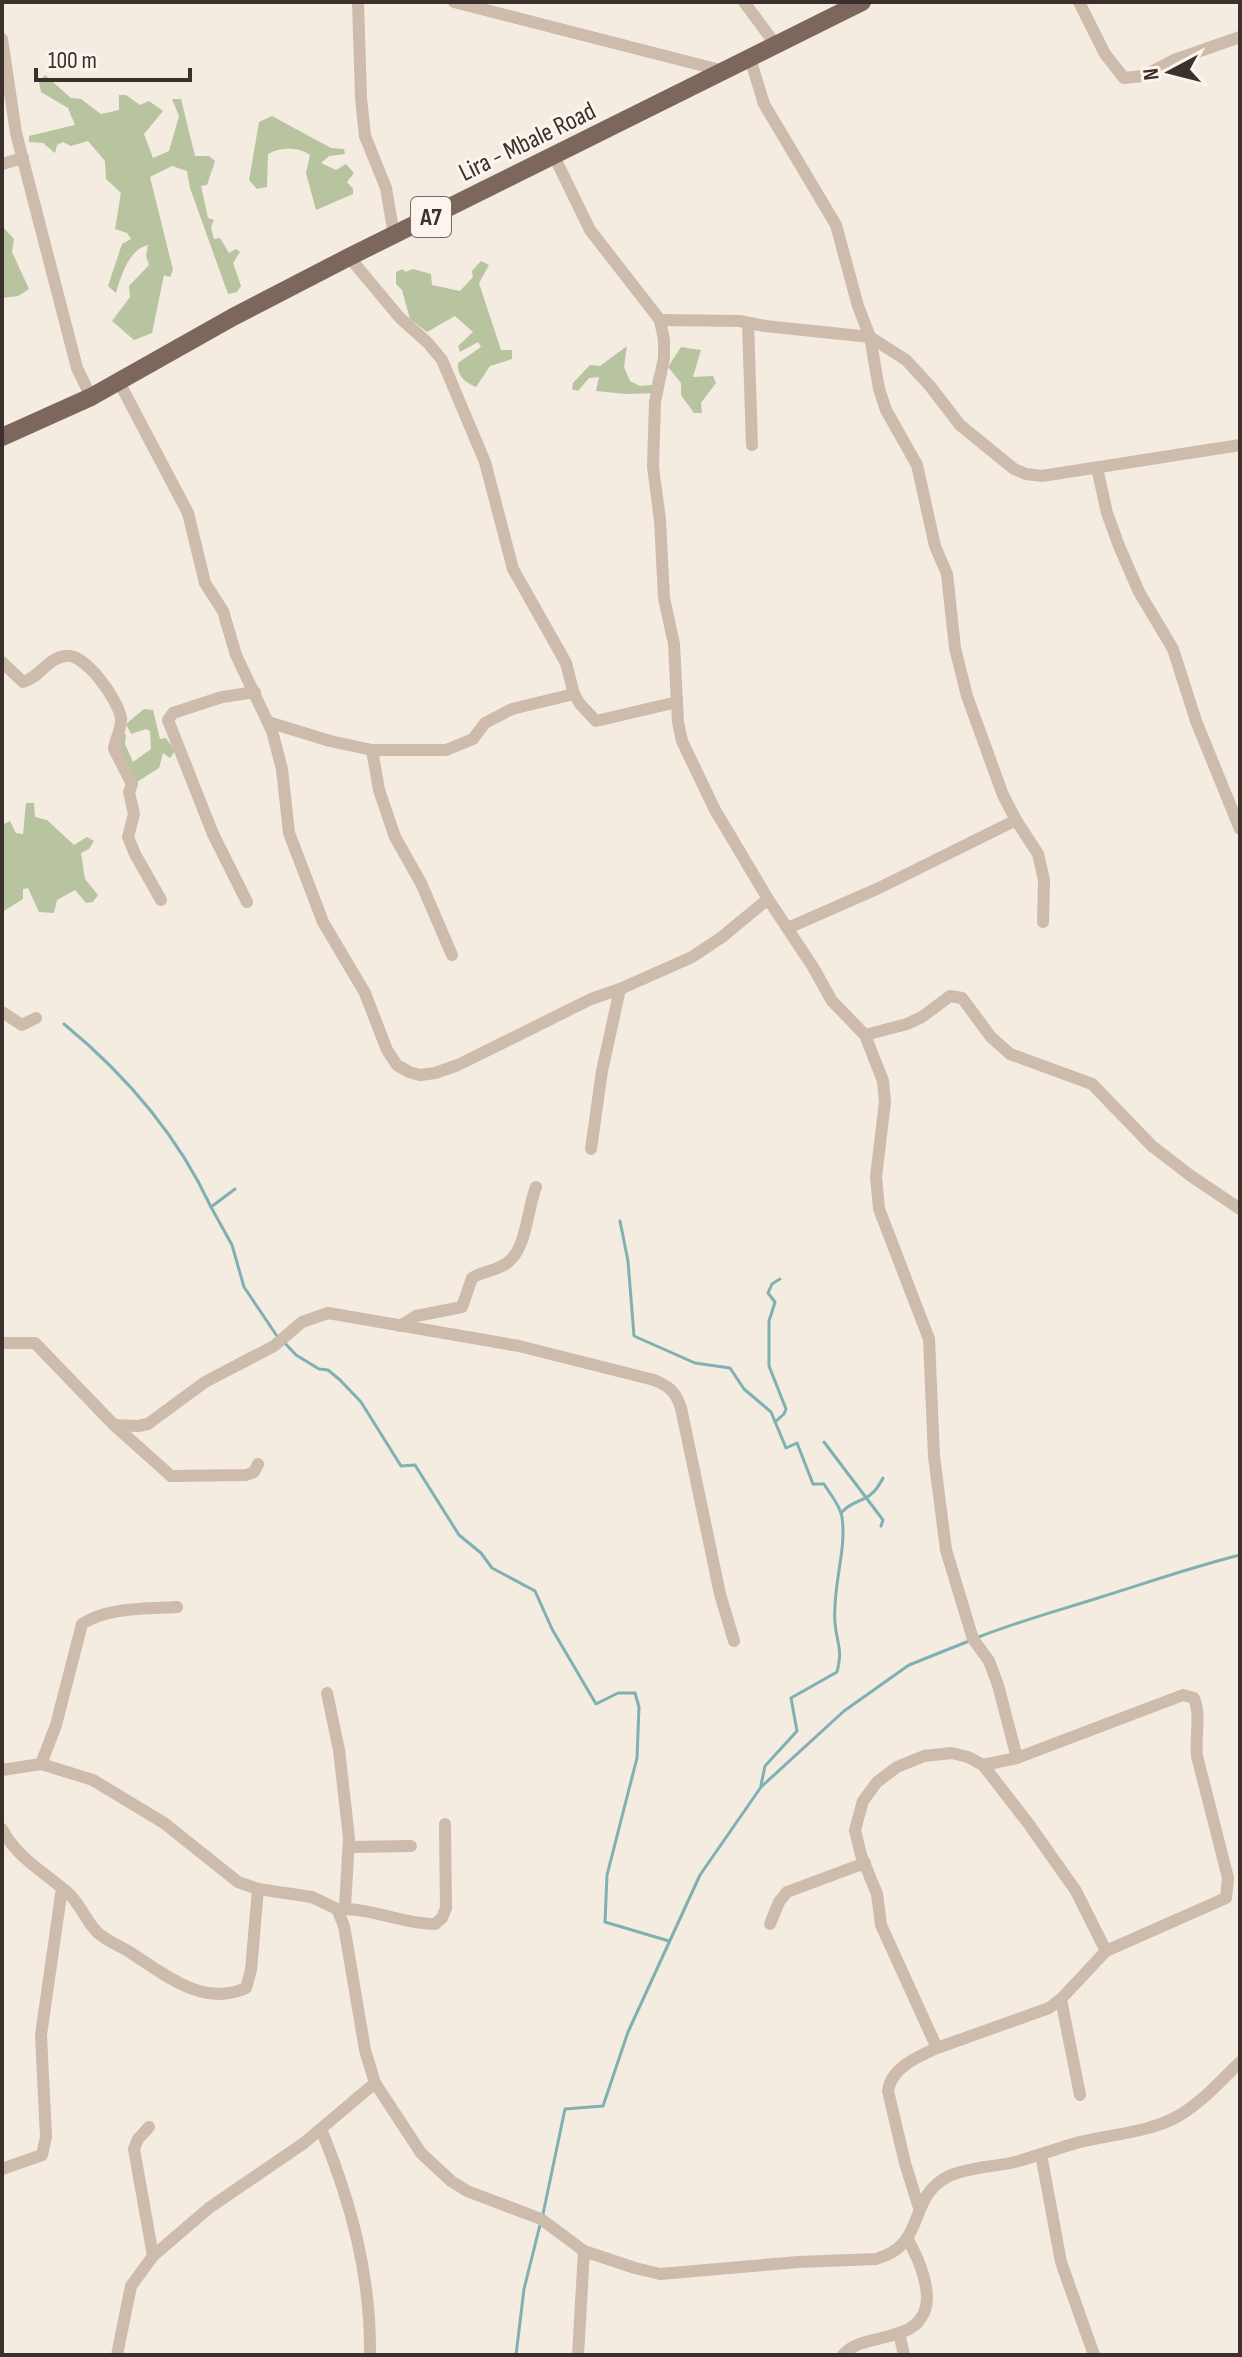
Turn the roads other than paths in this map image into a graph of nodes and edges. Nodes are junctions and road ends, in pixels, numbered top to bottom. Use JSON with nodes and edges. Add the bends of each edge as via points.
{"nodes":[{"id":1,"x":358,"y":2,"type":"edge"},
{"id":2,"x":454,"y":2,"type":"edge"},
{"id":3,"x":744,"y":2,"type":"edge"},
{"id":4,"x":862,"y":2,"type":"edge"},
{"id":5,"x":1079,"y":2,"type":"edge"},
{"id":6,"x":1240,"y":37,"type":"edge"},
{"id":7,"x":2,"y":39,"type":"edge"},
{"id":8,"x":776,"y":45,"type":"junction"},
{"id":9,"x":750,"y":58,"type":"junction"},
{"id":10,"x":724,"y":71,"type":"junction"},
{"id":11,"x":554,"y":156,"type":"junction"},
{"id":12,"x":23,"y":158,"type":"junction"},
{"id":13,"x":2,"y":164,"type":"edge"},
{"id":14,"x":394,"y":235,"type":"junction"},
{"id":15,"x":349,"y":257,"type":"junction"},
{"id":16,"x":660,"y":320,"type":"junction"},
{"id":17,"x":748,"y":323,"type":"junction"},
{"id":18,"x":870,"y":337,"type":"junction"},
{"id":19,"x":119,"y":382,"type":"junction"},
{"id":20,"x":91,"y":397,"type":"junction"},
{"id":21,"x":2,"y":437,"type":"edge"},
{"id":22,"x":752,"y":445,"type":"dead end"},
{"id":23,"x":1240,"y":445,"type":"edge"},
{"id":24,"x":1097,"y":468,"type":"junction"},
{"id":25,"x":2,"y":662,"type":"edge"},
{"id":26,"x":255,"y":692,"type":"junction"},
{"id":27,"x":574,"y":694,"type":"junction"},
{"id":28,"x":677,"y":702,"type":"junction"},
{"id":29,"x":268,"y":722,"type":"junction"},
{"id":30,"x":372,"y":750,"type":"junction"},
{"id":31,"x":1016,"y":820,"type":"junction"},
{"id":32,"x":1240,"y":829,"type":"edge"},
{"id":33,"x":768,"y":899,"type":"junction"},
{"id":34,"x":161,"y":900,"type":"dead end"},
{"id":35,"x":247,"y":902,"type":"dead end"},
{"id":36,"x":1043,"y":922,"type":"dead end"},
{"id":37,"x":788,"y":928,"type":"junction"},
{"id":38,"x":452,"y":955,"type":"dead end"},
{"id":39,"x":620,"y":989,"type":"junction"},
{"id":40,"x":2,"y":1012,"type":"edge"},
{"id":41,"x":36,"y":1018,"type":"dead end"},
{"id":42,"x":865,"y":1035,"type":"junction"},
{"id":43,"x":591,"y":1149,"type":"dead end"},
{"id":44,"x":536,"y":1187,"type":"dead end"},
{"id":45,"x":1240,"y":1209,"type":"edge"},
{"id":46,"x":400,"y":1326,"type":"junction"},
{"id":47,"x":2,"y":1343,"type":"edge"},
{"id":48,"x":114,"y":1425,"type":"junction"},
{"id":49,"x":258,"y":1464,"type":"dead end"},
{"id":50,"x":177,"y":1607,"type":"dead end"},
{"id":51,"x":734,"y":1641,"type":"dead end"},
{"id":52,"x":327,"y":1693,"type":"dead end"},
{"id":53,"x":1017,"y":1758,"type":"junction"},
{"id":54,"x":41,"y":1764,"type":"junction"},
{"id":55,"x":983,"y":1765,"type":"junction"},
{"id":56,"x":2,"y":1770,"type":"edge"},
{"id":57,"x":445,"y":1824,"type":"dead end"},
{"id":58,"x":2,"y":1829,"type":"edge"},
{"id":59,"x":411,"y":1846,"type":"dead end"},
{"id":60,"x":350,"y":1847,"type":"junction"},
{"id":61,"x":865,"y":1863,"type":"junction"},
{"id":62,"x":1240,"y":1878,"type":"edge"},
{"id":63,"x":1229,"y":1887,"type":"junction"},
{"id":64,"x":62,"y":1888,"type":"junction"},
{"id":65,"x":258,"y":1889,"type":"junction"},
{"id":66,"x":341,"y":1909,"type":"junction"},
{"id":67,"x":770,"y":1924,"type":"dead end"},
{"id":68,"x":1106,"y":1951,"type":"junction"},
{"id":69,"x":1061,"y":1999,"type":"junction"},
{"id":70,"x":937,"y":2048,"type":"junction"},
{"id":71,"x":1240,"y":2062,"type":"edge"},
{"id":72,"x":375,"y":2083,"type":"junction"},
{"id":73,"x":1080,"y":2095,"type":"dead end"},
{"id":74,"x":149,"y":2127,"type":"dead end"},
{"id":75,"x":321,"y":2129,"type":"junction"},
{"id":76,"x":1041,"y":2154,"type":"junction"},
{"id":77,"x":2,"y":2169,"type":"edge"},
{"id":78,"x":919,"y":2208,"type":"junction"},
{"id":79,"x":908,"y":2240,"type":"junction"},
{"id":80,"x":584,"y":2251,"type":"junction"},
{"id":81,"x":153,"y":2256,"type":"junction"},
{"id":82,"x":899,"y":2333,"type":"junction"},
{"id":83,"x":117,"y":2355,"type":"edge"},
{"id":84,"x":370,"y":2355,"type":"edge"},
{"id":85,"x":578,"y":2355,"type":"edge"},
{"id":86,"x":843,"y":2355,"type":"edge"},
{"id":87,"x":904,"y":2355,"type":"edge"},
{"id":88,"x":1094,"y":2355,"type":"edge"}],
"edges":[{"from":1,"to":14,"type":"street","via":[[365,136],[386,188]]},
{"from":2,"to":10,"type":"street"},
{"from":3,"to":8,"type":"street"},
{"from":4,"to":8,"type":"main road","name":"Lira - Mbale Road","number":"A7"},
{"from":5,"to":6,"type":"street","via":[[1105,54],[1124,78],[1143,76]]},
{"from":7,"to":12,"type":"street"},
{"from":8,"to":9,"type":"main road","name":"Lira - Mbale Road","number":"A7"},
{"from":9,"to":10,"type":"main road","name":"Lira - Mbale Road","number":"A7"},
{"from":9,"to":18,"type":"street","via":[[764,104],[836,225]]},
{"from":10,"to":11,"type":"main road","name":"Lira - Mbale Road","number":"A7"},
{"from":11,"to":14,"type":"main road","name":"Lira - Mbale Road","number":"A7"},
{"from":11,"to":16,"type":"street","via":[[590,230]]},
{"from":12,"to":13,"type":"street"},
{"from":12,"to":20,"type":"street","via":[[77,368]]},
{"from":14,"to":15,"type":"main road","name":"Lira - Mbale Road","number":"A7"},
{"from":15,"to":19,"type":"main road","name":"Lira - Mbale Road","number":"A7"},
{"from":15,"to":27,"type":"street","via":[[442,360],[485,462],[513,569],[566,663]]},
{"from":16,"to":17,"type":"street"},
{"from":16,"to":28,"type":"street","via":[[664,358],[655,402],[653,467]]},
{"from":17,"to":18,"type":"street"},
{"from":17,"to":22,"type":"street"},
{"from":18,"to":24,"type":"street","via":[[906,360],[960,425],[1014,469],[1042,476]]},
{"from":18,"to":31,"type":"street","via":[[879,389],[917,465],[935,546],[947,574],[955,648],[967,696]]},
{"from":19,"to":20,"type":"main road","name":"Lira - Mbale Road","number":"A7"},
{"from":19,"to":26,"type":"street","via":[[188,513],[201,571]]},
{"from":20,"to":21,"type":"main road","name":"Lira - Mbale Road","number":"A7"},
{"from":23,"to":24,"type":"street"},
{"from":24,"to":32,"type":"street","via":[[1119,546],[1173,649]]},
{"from":25,"to":34,"type":"street","via":[[23,682],[57,659],[71,656],[111,693],[121,721],[114,749],[132,784],[134,814],[128,837]]},
{"from":26,"to":29,"type":"street"},
{"from":26,"to":35,"type":"street","via":[[185,709],[168,720]]},
{"from":27,"to":28,"type":"street","via":[[596,721]]},
{"from":27,"to":30,"type":"street","via":[[512,709],[485,723],[473,739],[446,750]]},
{"from":28,"to":33,"type":"street","via":[[682,741],[715,810]]},
{"from":29,"to":30,"type":"street"},
{"from":29,"to":39,"type":"street","via":[[282,769],[289,833],[310,893],[397,1065],[416,1075],[439,1072]]},
{"from":30,"to":38,"type":"street","via":[[395,837]]},
{"from":31,"to":36,"type":"street","via":[[1038,854],[1044,880]]},
{"from":31,"to":37,"type":"street"},
{"from":33,"to":37,"type":"street"},
{"from":33,"to":39,"type":"street","via":[[711,946]]},
{"from":37,"to":42,"type":"street","via":[[832,1001]]},
{"from":39,"to":43,"type":"street"},
{"from":40,"to":41,"type":"street","via":[[22,1025]]},
{"from":42,"to":45,"type":"street","via":[[907,1024],[950,996],[962,998],[1010,1054],[1092,1084],[1152,1146]]},
{"from":42,"to":53,"type":"street","via":[[883,1081],[885,1102],[876,1177],[879,1209],[929,1339],[934,1456],[946,1550],[973,1639],[998,1685]]},
{"from":44,"to":46,"type":"street","via":[[513,1258],[472,1278],[462,1307],[423,1313]]},
{"from":46,"to":48,"type":"street","via":[[321,1314],[259,1355],[205,1382],[148,1424]]},
{"from":46,"to":51,"type":"street","via":[[519,1346],[668,1386],[681,1408]]},
{"from":47,"to":48,"type":"street","via":[[35,1343]]},
{"from":48,"to":49,"type":"street","via":[[171,1476],[246,1475]]},
{"from":50,"to":54,"type":"street","via":[[116,1612],[82,1624]]},
{"from":52,"to":60,"type":"street"},
{"from":53,"to":55,"type":"street"},
{"from":53,"to":63,"type":"street","via":[[1191,1695],[1198,1707],[1199,1770]]},
{"from":54,"to":56,"type":"street"},
{"from":54,"to":65,"type":"street","via":[[109,1788],[164,1823],[238,1882]]},
{"from":55,"to":61,"type":"street","via":[[960,1755],[939,1754],[885,1775],[863,1801],[855,1823]]},
{"from":55,"to":68,"type":"street","via":[[1076,1891]]},
{"from":57,"to":66,"type":"street","via":[[446,1908],[435,1924]]},
{"from":58,"to":64,"type":"street","via":[[23,1859]]},
{"from":59,"to":60,"type":"street"},
{"from":60,"to":66,"type":"street"},
{"from":61,"to":67,"type":"street","via":[[787,1892]]},
{"from":61,"to":70,"type":"street","via":[[881,1925]]},
{"from":62,"to":63,"type":"street"},
{"from":63,"to":68,"type":"street","via":[[1226,1898]]},
{"from":64,"to":65,"type":"street","via":[[99,1935],[174,1981],[221,1993],[239,1991],[248,1983]]},
{"from":64,"to":77,"type":"street","via":[[41,2035],[44,2151]]},
{"from":65,"to":66,"type":"street","via":[[312,1897]]},
{"from":66,"to":72,"type":"street"},
{"from":68,"to":69,"type":"street"},
{"from":69,"to":70,"type":"street","via":[[1040,2013]]},
{"from":69,"to":73,"type":"street"},
{"from":70,"to":78,"type":"street","via":[[901,2068],[889,2082]]},
{"from":71,"to":76,"type":"street","via":[[1177,2117]]},
{"from":72,"to":75,"type":"street"},
{"from":72,"to":80,"type":"street","via":[[421,2153],[451,2181],[487,2201],[541,2219]]},
{"from":74,"to":81,"type":"street","via":[[134,2149]]},
{"from":75,"to":81,"type":"street","via":[[209,2208]]},
{"from":75,"to":84,"type":"street","via":[[342,2180],[364,2267]]},
{"from":76,"to":78,"type":"street","via":[[950,2175]]},
{"from":76,"to":88,"type":"street","via":[[1061,2262]]},
{"from":78,"to":79,"type":"street"},
{"from":79,"to":80,"type":"street","via":[[876,2259],[660,2274]]},
{"from":79,"to":82,"type":"street","via":[[923,2279],[926,2309],[916,2324]]},
{"from":80,"to":85,"type":"street"},
{"from":81,"to":83,"type":"street","via":[[131,2286]]},
{"from":82,"to":86,"type":"street","via":[[858,2343]]},
{"from":82,"to":87,"type":"street"}]}
